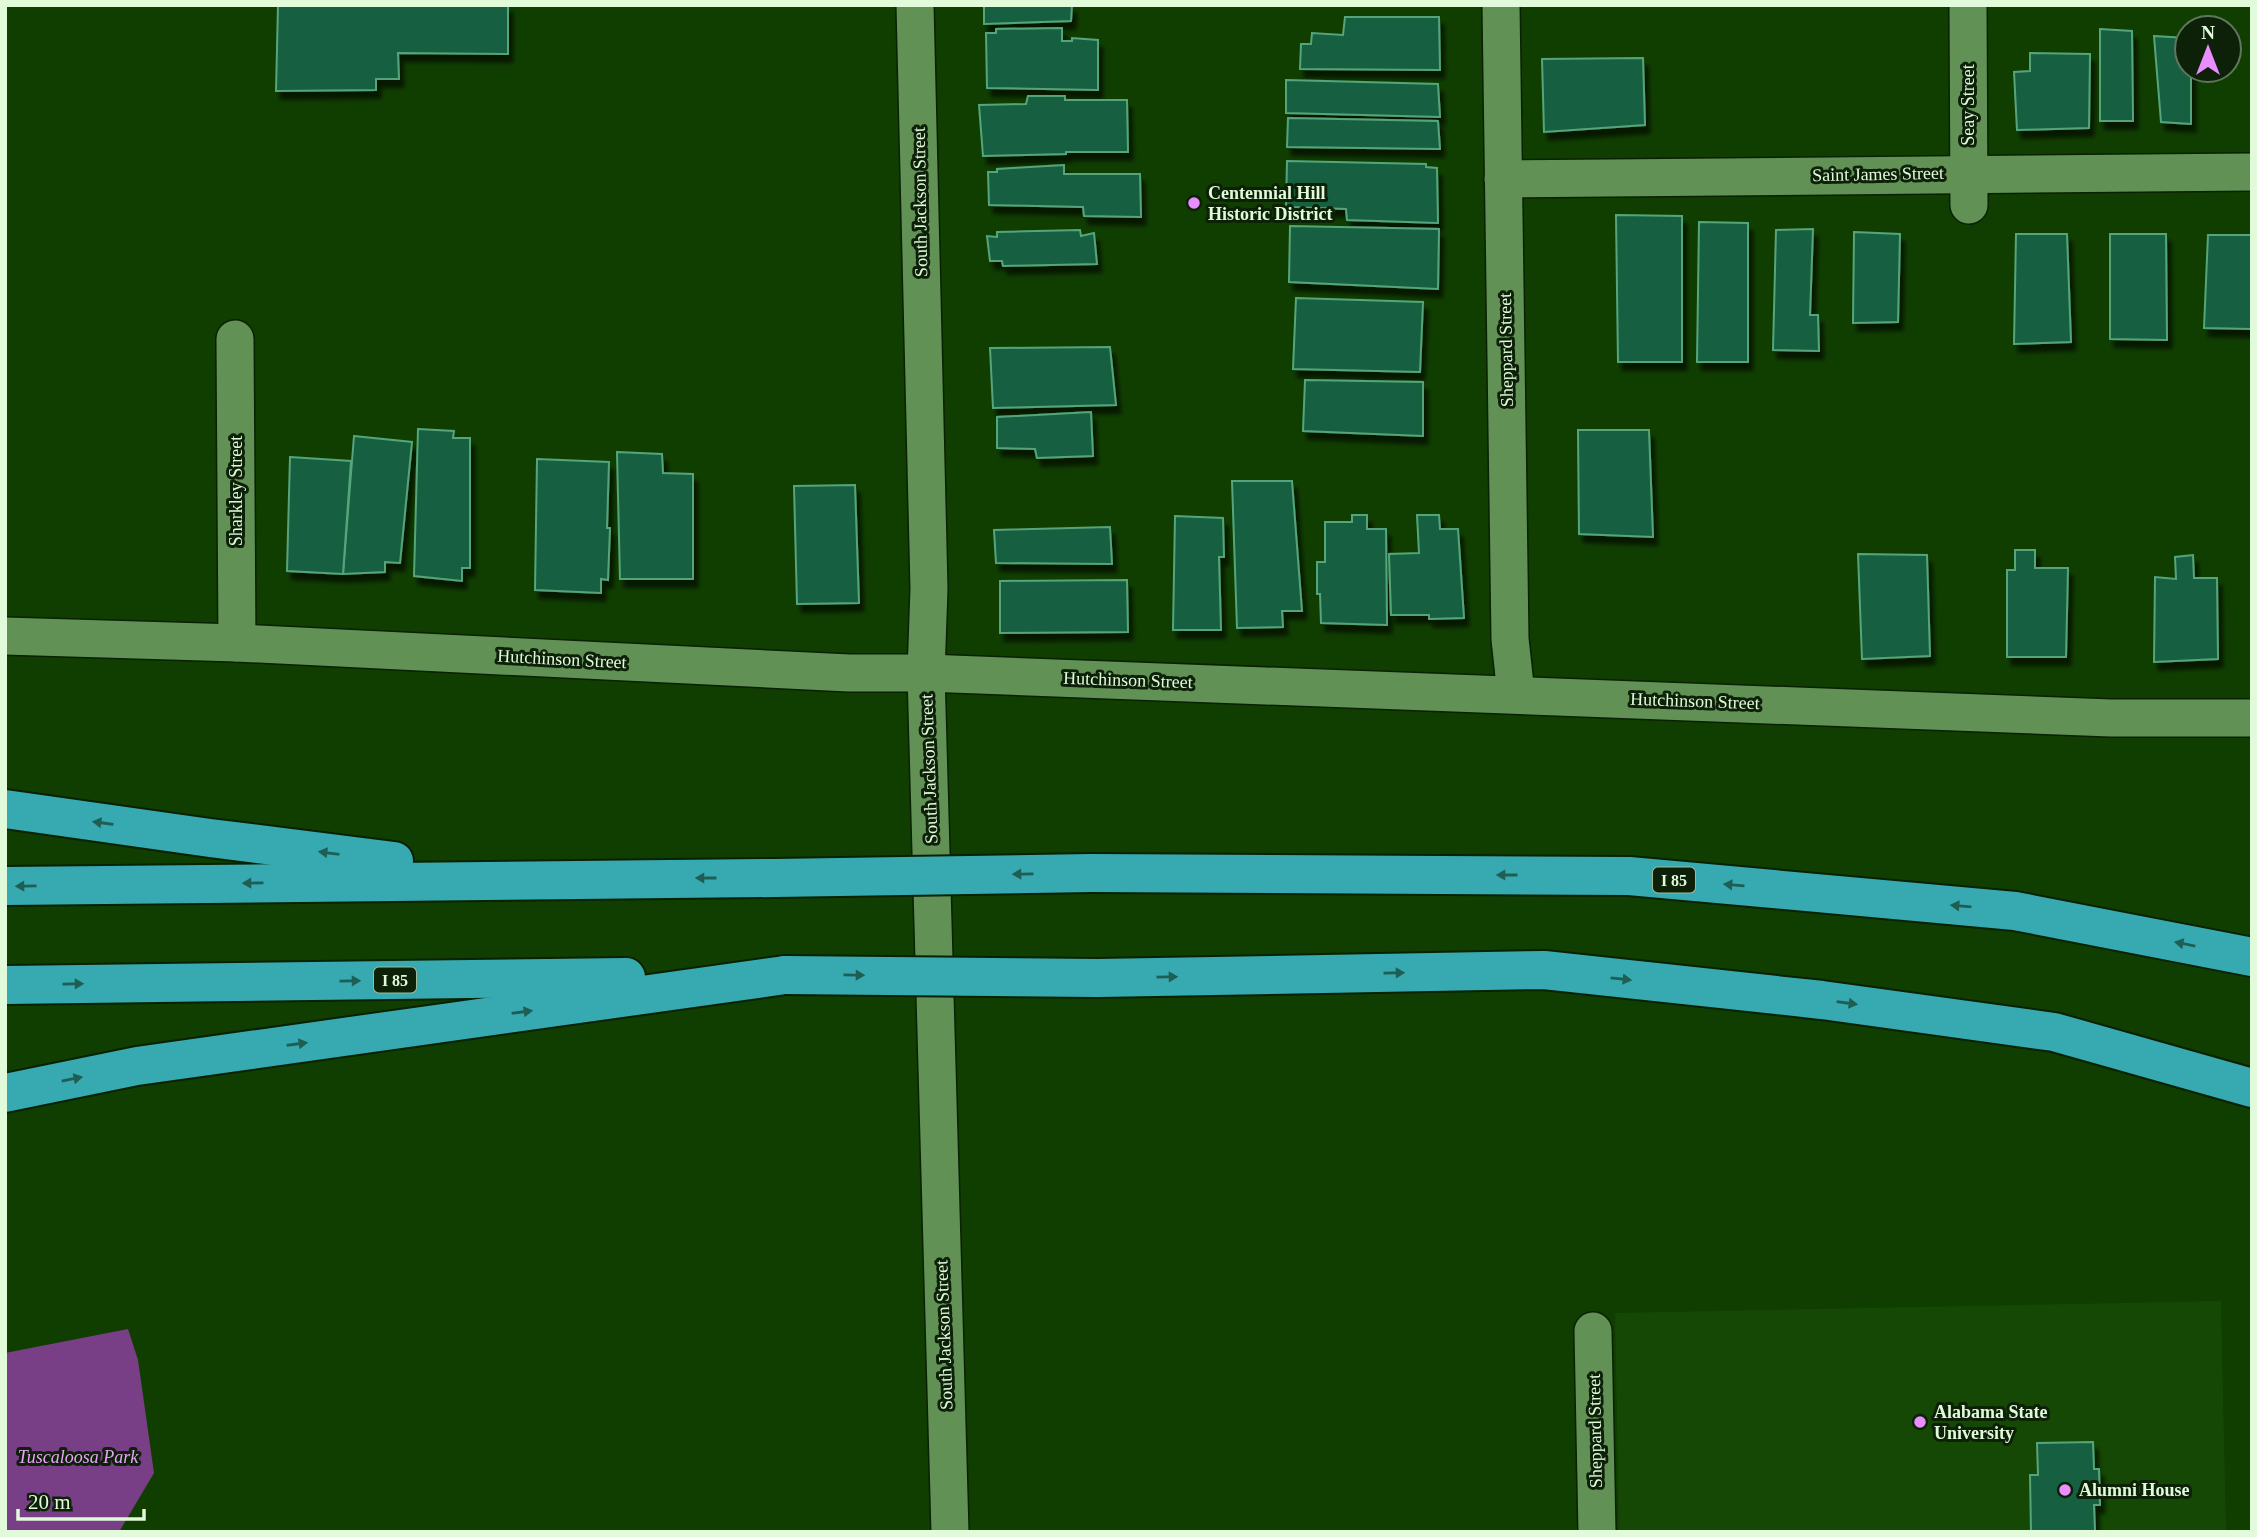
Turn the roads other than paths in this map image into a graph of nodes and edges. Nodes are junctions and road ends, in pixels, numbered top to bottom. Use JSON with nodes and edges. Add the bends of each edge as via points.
{"nodes":[{"id":1,"x":915,"y":5,"type":"edge"},
{"id":2,"x":1501,"y":5,"type":"edge"},
{"id":3,"x":1968,"y":5,"type":"edge"},
{"id":4,"x":2252,"y":172,"type":"edge"},
{"id":5,"x":1503,"y":179,"type":"junction"},
{"id":6,"x":1969,"y":189,"type":"junction"},
{"id":7,"x":234,"y":340,"type":"dead end"},
{"id":8,"x":5,"y":636,"type":"edge"},
{"id":9,"x":237,"y":643,"type":"junction"},
{"id":10,"x":926,"y":673,"type":"junction"},
{"id":11,"x":1516,"y":694,"type":"junction"},
{"id":12,"x":2252,"y":718,"type":"edge"},
{"id":13,"x":5,"y":809,"type":"edge"},
{"id":14,"x":542,"y":879,"type":"junction"},
{"id":15,"x":5,"y":886,"type":"edge"},
{"id":16,"x":2252,"y":957,"type":"edge"},
{"id":17,"x":785,"y":975,"type":"junction"},
{"id":18,"x":5,"y":985,"type":"edge"},
{"id":19,"x":2252,"y":1088,"type":"edge"},
{"id":20,"x":5,"y":1093,"type":"edge"},
{"id":21,"x":1593,"y":1331,"type":"dead end"},
{"id":22,"x":950,"y":1532,"type":"edge"},
{"id":23,"x":1598,"y":1532,"type":"edge"}],
"edges":[{"from":1,"to":10,"type":"street","name":"South Jackson Street","via":[[929,589]]},
{"from":2,"to":5,"type":"street","name":"Sheppard Street"},
{"from":3,"to":6,"type":"street","name":"Seay Street"},
{"from":4,"to":6,"type":"street","name":"Saint James Street"},
{"from":5,"to":6,"type":"street","name":"Saint James Street"},
{"from":5,"to":11,"type":"street","name":"Sheppard Street","via":[[1510,639]]},
{"from":7,"to":9,"type":"street","name":"Sharkley Street"},
{"from":8,"to":9,"type":"street","name":"Hutchinson Street"},
{"from":9,"to":10,"type":"street","name":"Hutchinson Street"},
{"from":10,"to":11,"type":"street","name":"Hutchinson Street"},
{"from":10,"to":22,"type":"street","name":"South Jackson Street"},
{"from":11,"to":12,"type":"street","name":"Hutchinson Street","via":[[2111,718]]},
{"from":14,"to":13,"type":"highway","one_way":true},
{"from":14,"to":15,"type":"highway","number":"I 85","one_way":true},
{"from":16,"to":14,"type":"highway","number":"I 85","one_way":true,"bridge":true,"via":[[2015,911],[1629,876],[1091,873]]},
{"from":18,"to":17,"type":"highway","number":"I 85","one_way":true},
{"from":17,"to":19,"type":"highway","number":"I 85","one_way":true,"bridge":true,"via":[[1098,978],[1544,970],[1822,1000],[2054,1032]]},
{"from":20,"to":17,"type":"highway","one_way":true,"via":[[136,1066]]},
{"from":21,"to":23,"type":"street","name":"Sheppard Street"}]}
